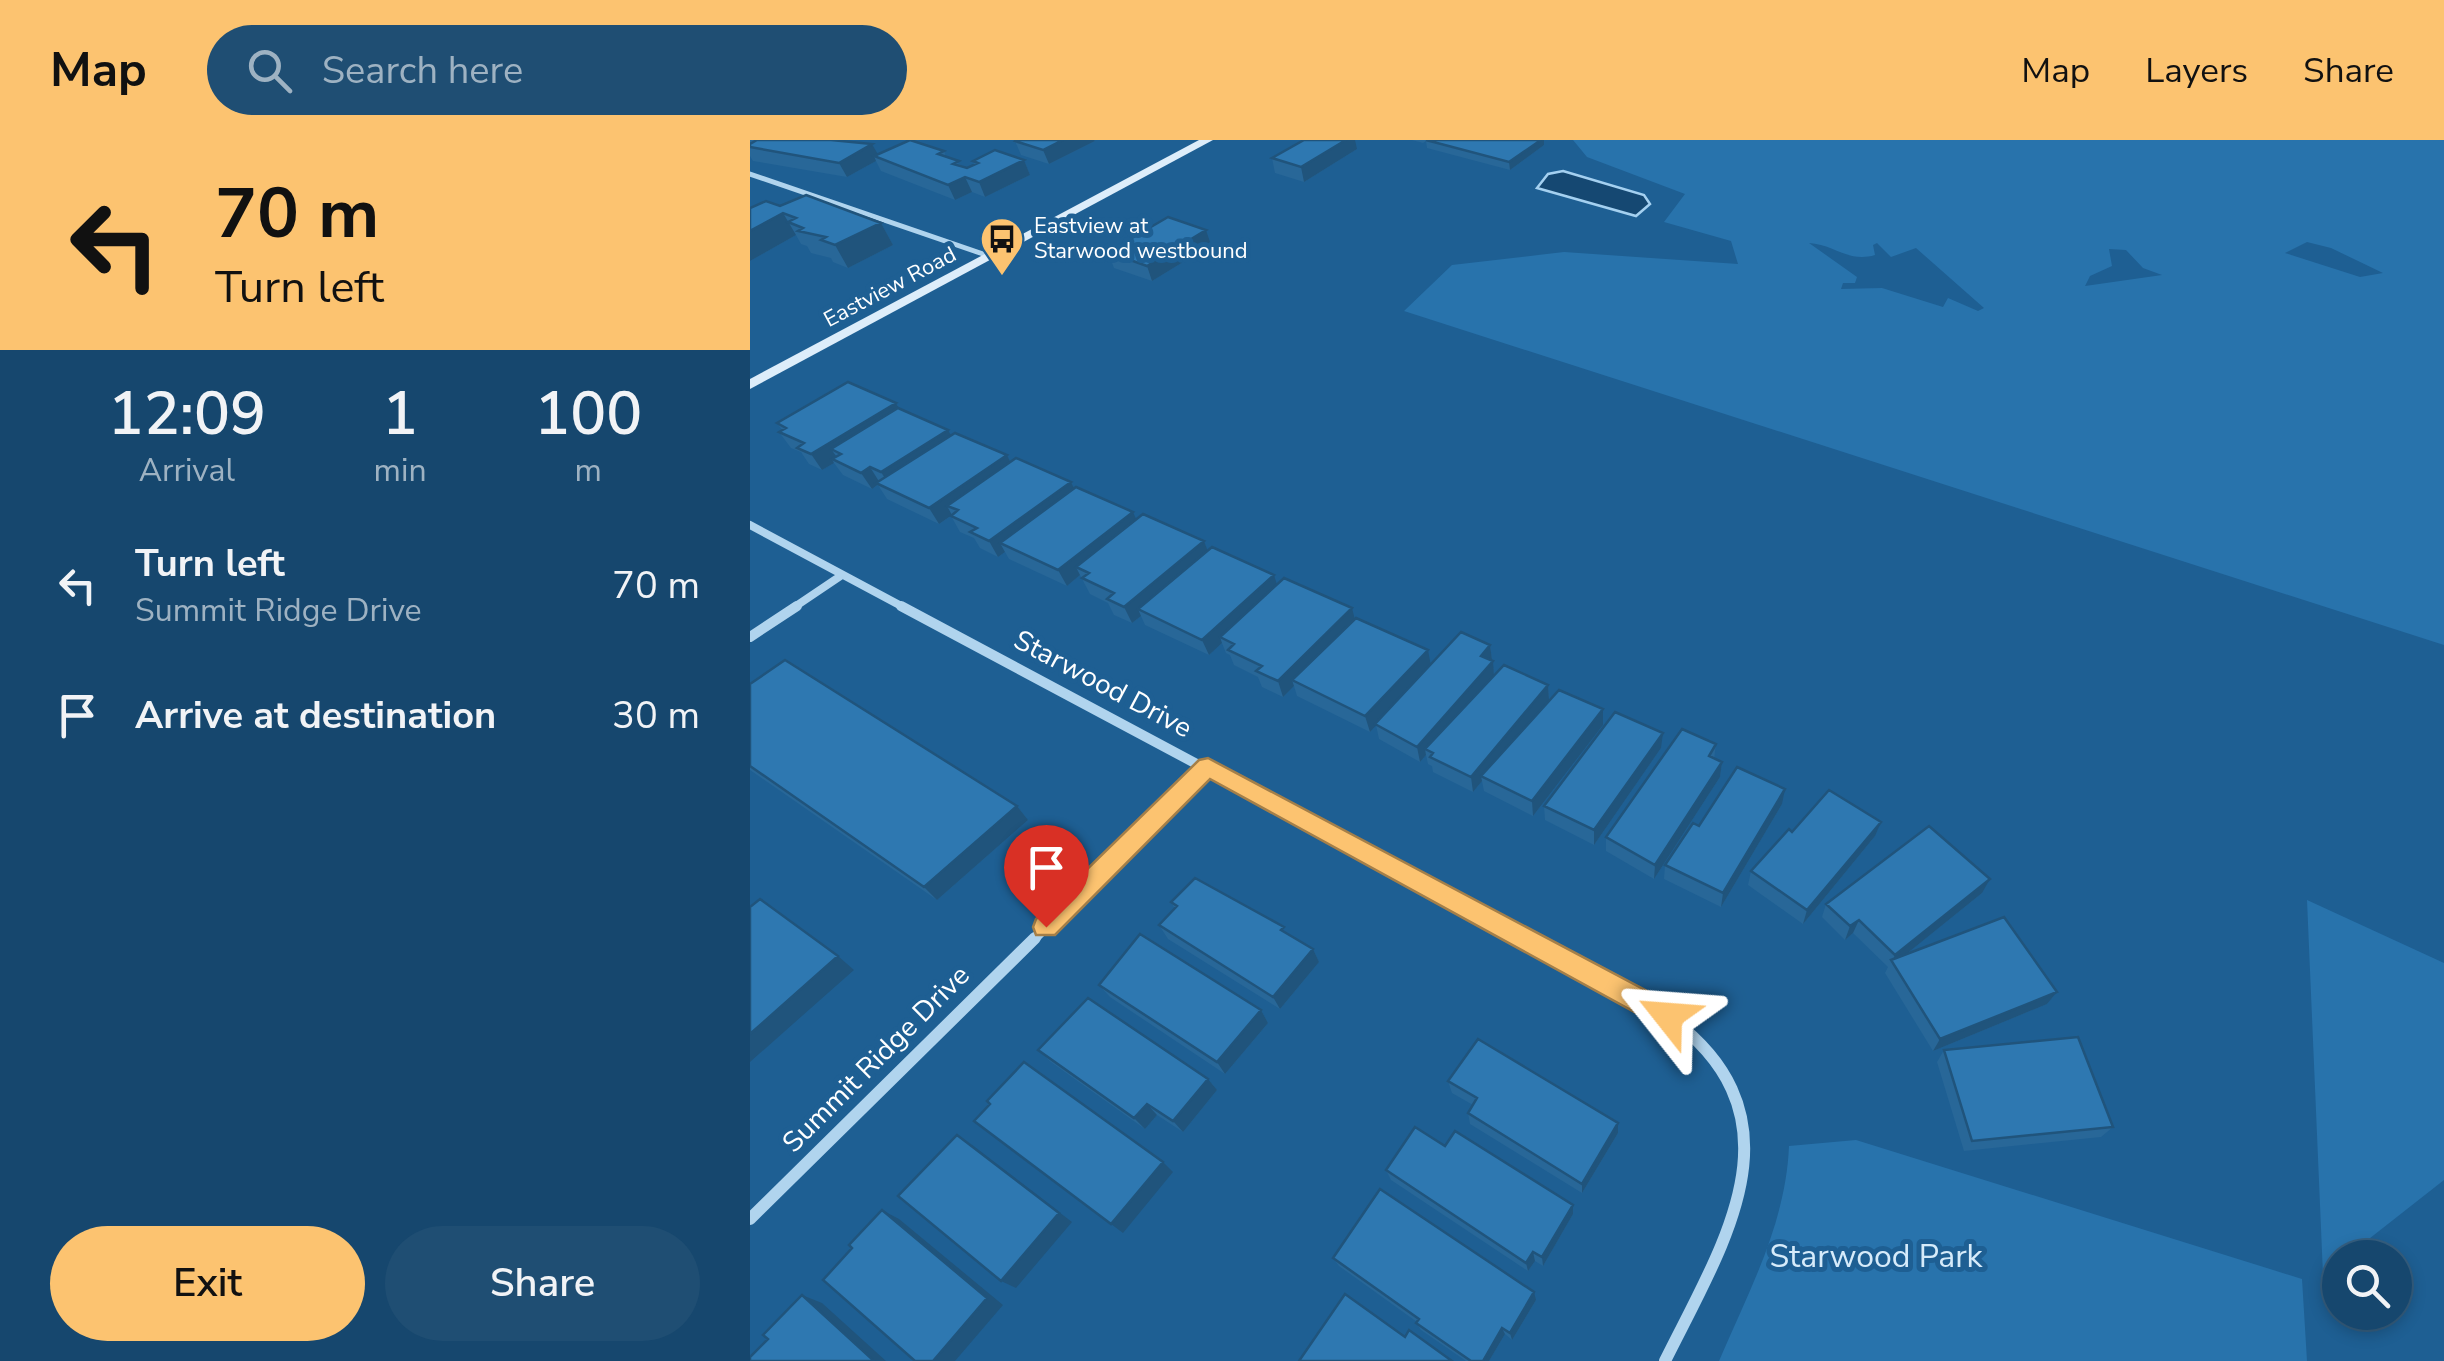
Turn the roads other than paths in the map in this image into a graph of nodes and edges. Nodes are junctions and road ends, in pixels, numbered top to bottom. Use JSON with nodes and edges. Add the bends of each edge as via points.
{"nodes":[{"id":1,"x":1207,"y":140,"type":"edge"},
{"id":2,"x":750,"y":174,"type":"edge"},
{"id":3,"x":989,"y":256,"type":"junction"},
{"id":4,"x":750,"y":385,"type":"edge"},
{"id":5,"x":750,"y":525,"type":"edge"},
{"id":6,"x":842,"y":575,"type":"junction"},
{"id":7,"x":750,"y":637,"type":"edge"},
{"id":8,"x":1208,"y":767,"type":"junction"},
{"id":9,"x":750,"y":1219,"type":"edge"},
{"id":10,"x":1665,"y":1361,"type":"edge"}],
"edges":[{"from":1,"to":3,"type":"main road","name":"Eastview Road"},
{"from":2,"to":3,"type":"lane"},
{"from":3,"to":4,"type":"main road","name":"Eastview Road"},
{"from":5,"to":6,"type":"street","name":"Starwood Drive"},
{"from":6,"to":7,"type":"street"},
{"from":6,"to":8,"type":"street","name":"Starwood Drive"},
{"from":8,"to":9,"type":"street","name":"Summit Ridge Drive"},
{"from":8,"to":10,"type":"street","name":"Starwood Drive","via":[[1668,1016],[1700,1039],[1728,1073],[1748,1141],[1747,1182]]}]}
